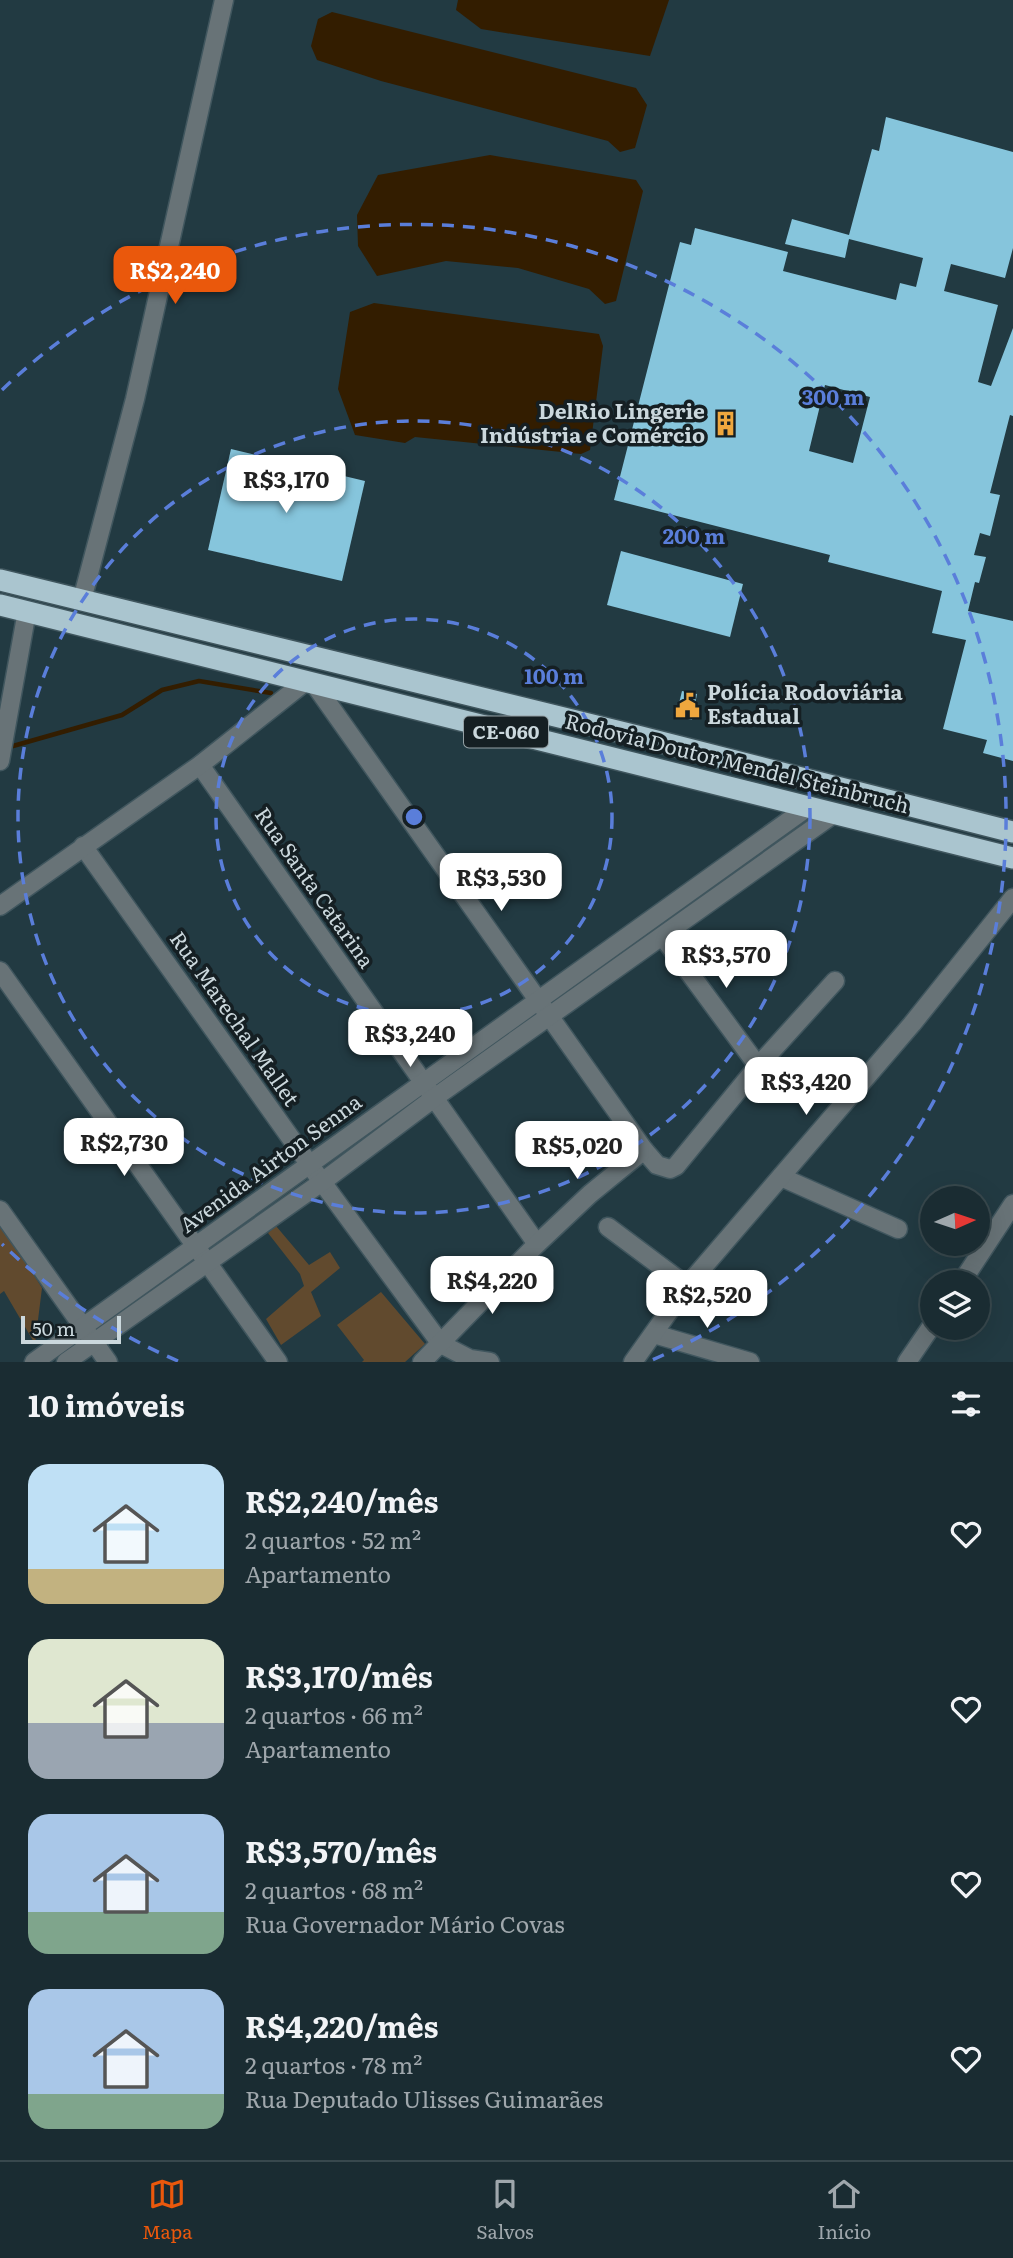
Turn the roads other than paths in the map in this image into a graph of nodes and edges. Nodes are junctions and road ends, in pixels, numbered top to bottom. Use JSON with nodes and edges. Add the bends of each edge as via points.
{"nodes":[{"id":1,"x":224,"y":0,"type":"edge"},
{"id":2,"x":0,"y":580,"type":"edge"},
{"id":3,"x":82,"y":600,"type":"junction"},
{"id":4,"x":0,"y":605,"type":"edge"},
{"id":5,"x":27,"y":611,"type":"junction"},
{"id":6,"x":310,"y":683,"type":"junction"},
{"id":7,"x":0,"y":761,"type":"edge"},
{"id":8,"x":200,"y":765,"type":"junction"},
{"id":9,"x":808,"y":807,"type":"junction"},
{"id":10,"x":835,"y":813,"type":"junction"},
{"id":11,"x":1013,"y":832,"type":"edge"},
{"id":12,"x":83,"y":846,"type":"junction"},
{"id":13,"x":1013,"y":858,"type":"edge"},
{"id":14,"x":1013,"y":898,"type":"edge"},
{"id":15,"x":0,"y":906,"type":"edge"},
{"id":16,"x":629,"y":936,"type":"junction"},
{"id":17,"x":663,"y":937,"type":"junction"},
{"id":18,"x":641,"y":952,"type":"junction"},
{"id":19,"x":0,"y":971,"type":"edge"},
{"id":20,"x":835,"y":981,"type":"dead end"},
{"id":21,"x":539,"y":1000,"type":"junction"},
{"id":22,"x":551,"y":1016,"type":"junction"},
{"id":23,"x":758,"y":1066,"type":"junction"},
{"id":24,"x":428,"y":1091,"type":"junction"},
{"id":25,"x":644,"y":1150,"type":"junction"},
{"id":26,"x":310,"y":1164,"type":"junction"},
{"id":27,"x":780,"y":1177,"type":"junction"},
{"id":28,"x":322,"y":1182,"type":"junction"},
{"id":29,"x":1013,"y":1204,"type":"edge"},
{"id":30,"x":0,"y":1210,"type":"edge"},
{"id":31,"x":608,"y":1227,"type":"dead end"},
{"id":32,"x":898,"y":1229,"type":"dead end"},
{"id":33,"x":537,"y":1244,"type":"junction"},
{"id":34,"x":196,"y":1246,"type":"junction"},
{"id":35,"x":207,"y":1262,"type":"junction"},
{"id":36,"x":970,"y":1270,"type":"edge"},
{"id":37,"x":687,"y":1286,"type":"junction"},
{"id":38,"x":83,"y":1326,"type":"junction"},
{"id":39,"x":653,"y":1334,"type":"junction"},
{"id":40,"x":922,"y":1340,"type":"edge"},
{"id":41,"x":94,"y":1342,"type":"junction"},
{"id":42,"x":441,"y":1344,"type":"junction"},
{"id":43,"x":34,"y":1362,"type":"edge"},
{"id":44,"x":66,"y":1362,"type":"edge"},
{"id":45,"x":108,"y":1362,"type":"edge"},
{"id":46,"x":278,"y":1362,"type":"edge"},
{"id":47,"x":422,"y":1362,"type":"edge"},
{"id":48,"x":490,"y":1362,"type":"edge"},
{"id":49,"x":633,"y":1362,"type":"edge"},
{"id":50,"x":747,"y":1362,"type":"edge"},
{"id":51,"x":907,"y":1362,"type":"edge"}],
"edges":[{"from":1,"to":3,"type":"street","via":[[135,400]]},
{"from":2,"to":3,"type":"highway","name":"Rodovia Doutor Mendel Steinbruch","number":"CE-060"},
{"from":3,"to":11,"type":"highway","name":"Rodovia Doutor Mendel Steinbruch","number":"CE-060"},
{"from":4,"to":5,"type":"highway","name":"Rodovia Doutor Mendel Steinbruch","number":"CE-060"},
{"from":5,"to":6,"type":"highway","name":"Rodovia Doutor Mendel Steinbruch","number":"CE-060"},
{"from":5,"to":7,"type":"street"},
{"from":6,"to":8,"type":"street"},
{"from":6,"to":9,"type":"highway","name":"Rodovia Doutor Mendel Steinbruch","number":"CE-060"},
{"from":6,"to":21,"type":"street"},
{"from":8,"to":12,"type":"street"},
{"from":8,"to":24,"type":"street","name":"Rua Santa Catarina"},
{"from":9,"to":10,"type":"highway","name":"Rodovia Doutor Mendel Steinbruch","number":"CE-060"},
{"from":9,"to":16,"type":"street","name":"Avenida Airton Senna"},
{"from":10,"to":13,"type":"highway","name":"Rodovia Doutor Mendel Steinbruch","number":"CE-060"},
{"from":10,"to":17,"type":"street","name":"Avenida Airton Senna"},
{"from":12,"to":15,"type":"street"},
{"from":12,"to":26,"type":"street","name":"Rua Marechal Mallet"},
{"from":14,"to":27,"type":"street"},
{"from":16,"to":18,"type":"street"},
{"from":16,"to":21,"type":"street","name":"Avenida Airton Senna"},
{"from":17,"to":18,"type":"street","name":"Avenida Airton Senna"},
{"from":17,"to":23,"type":"street"},
{"from":18,"to":22,"type":"street","name":"Avenida Airton Senna"},
{"from":19,"to":34,"type":"street"},
{"from":20,"to":23,"type":"street"},
{"from":21,"to":22,"type":"street"},
{"from":21,"to":24,"type":"street","name":"Avenida Airton Senna"},
{"from":22,"to":24,"type":"street","name":"Avenida Airton Senna"},
{"from":22,"to":25,"type":"street"},
{"from":23,"to":25,"type":"street","via":[[676,1166],[657,1165]]},
{"from":24,"to":26,"type":"street","name":"Avenida Airton Senna"},
{"from":24,"to":28,"type":"street","name":"Avenida Airton Senna"},
{"from":24,"to":33,"type":"street","name":"Rua Santa Catarina"},
{"from":25,"to":33,"type":"street"},
{"from":26,"to":28,"type":"street","name":"Rua Marechal Mallet"},
{"from":26,"to":34,"type":"street","name":"Avenida Airton Senna"},
{"from":27,"to":32,"type":"street"},
{"from":27,"to":37,"type":"street"},
{"from":28,"to":35,"type":"street","name":"Avenida Airton Senna"},
{"from":28,"to":42,"type":"street","name":"Rua Marechal Mallet"},
{"from":29,"to":36,"type":"street"},
{"from":30,"to":38,"type":"street"},
{"from":31,"to":37,"type":"street"},
{"from":33,"to":42,"type":"street"},
{"from":34,"to":35,"type":"street"},
{"from":34,"to":38,"type":"street","name":"Avenida Airton Senna"},
{"from":35,"to":41,"type":"street","name":"Avenida Airton Senna"},
{"from":35,"to":46,"type":"street"},
{"from":37,"to":39,"type":"street"},
{"from":38,"to":41,"type":"street"},
{"from":38,"to":43,"type":"street","name":"Avenida Airton Senna"},
{"from":39,"to":49,"type":"street"},
{"from":39,"to":50,"type":"street"},
{"from":40,"to":51,"type":"street"},
{"from":41,"to":44,"type":"street","name":"Avenida Airton Senna"},
{"from":41,"to":45,"type":"street"},
{"from":42,"to":47,"type":"street"},
{"from":42,"to":48,"type":"street","name":"Rua Marechal Mallet","via":[[470,1360]]}]}
